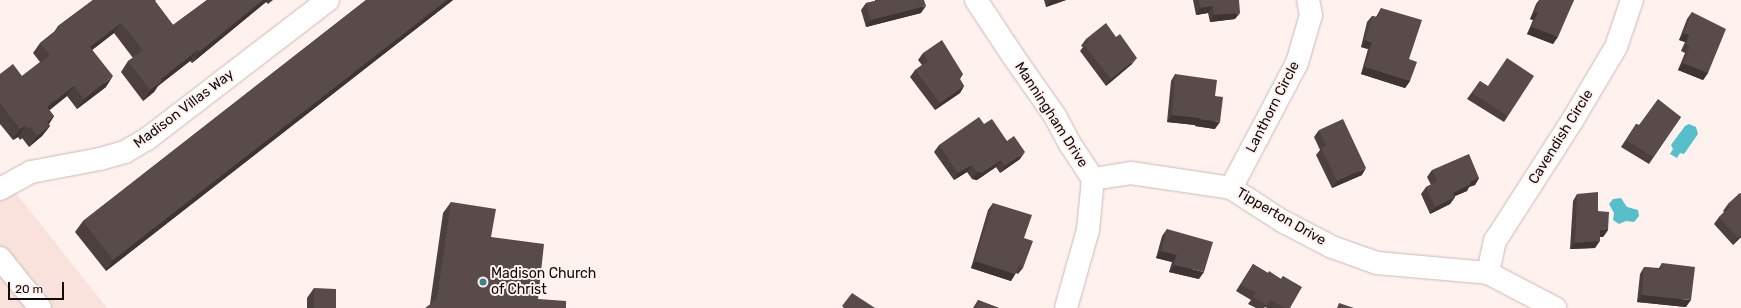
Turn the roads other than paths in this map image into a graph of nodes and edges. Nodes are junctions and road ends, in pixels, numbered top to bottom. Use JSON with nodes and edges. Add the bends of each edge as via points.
{"nodes":[{"id":1,"x":328,"y":0,"type":"edge"},
{"id":2,"x":976,"y":0,"type":"edge"},
{"id":3,"x":1308,"y":0,"type":"edge"},
{"id":4,"x":1632,"y":0,"type":"edge"},
{"id":5,"x":1093,"y":179,"type":"junction"},
{"id":6,"x":1231,"y":188,"type":"junction"},
{"id":7,"x":0,"y":190,"type":"edge"},
{"id":8,"x":0,"y":258,"type":"edge"},
{"id":9,"x":1488,"y":273,"type":"junction"},
{"id":10,"x":40,"y":308,"type":"edge"},
{"id":11,"x":1066,"y":308,"type":"edge"},
{"id":12,"x":1555,"y":308,"type":"edge"}],
"edges":[{"from":1,"to":7,"type":"street","name":"Madison Villas Way","via":[[147,139],[125,152],[31,172]]},
{"from":2,"to":5,"type":"street","name":"Manningham Drive","via":[[1055,116]]},
{"from":3,"to":6,"type":"street","name":"Lanthorn Circle","via":[[1311,15],[1297,63]]},
{"from":4,"to":9,"type":"street","name":"Cavendish Circle","via":[[1616,47],[1495,241]]},
{"from":5,"to":6,"type":"street","name":"Tipperton Drive","via":[[1130,173]]},
{"from":5,"to":11,"type":"street","name":"Manningham Drive","via":[[1088,230]]},
{"from":6,"to":9,"type":"street","name":"Tipperton Drive","via":[[1282,221],[1332,247],[1377,263]]},
{"from":8,"to":10,"type":"street"},
{"from":9,"to":12,"type":"street","name":"Tipperton Drive"}]}
